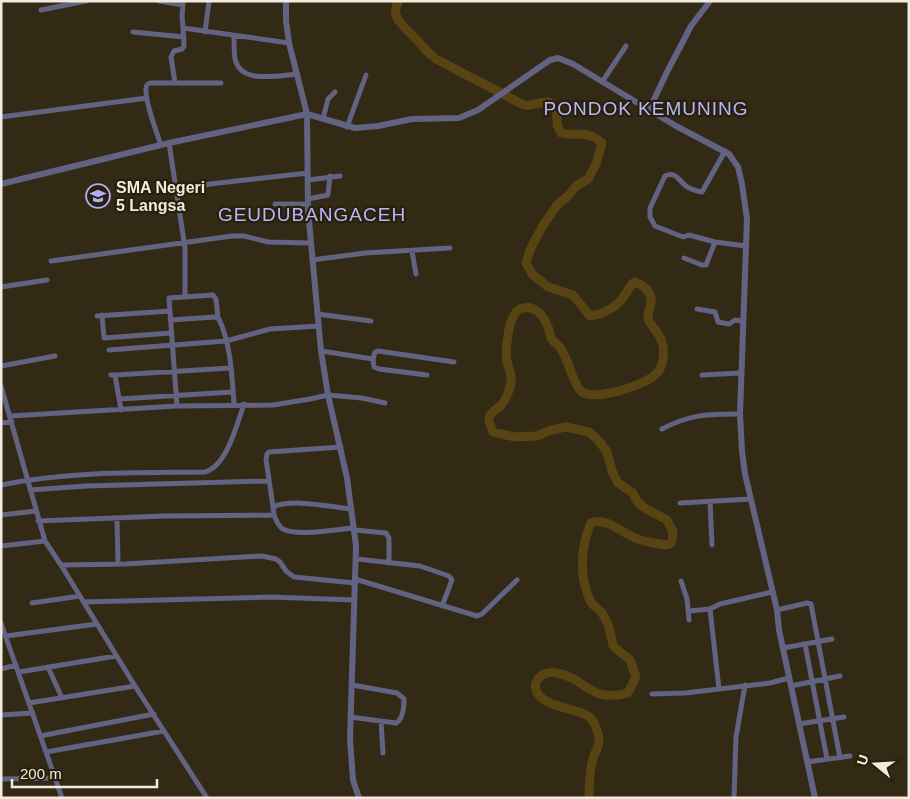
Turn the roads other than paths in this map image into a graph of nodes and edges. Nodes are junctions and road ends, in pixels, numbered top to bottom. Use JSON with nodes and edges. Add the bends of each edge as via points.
{"nodes":[{"id":1,"x":86,"y":1,"type":"edge"},
{"id":2,"x":159,"y":1,"type":"edge"},
{"id":3,"x":209,"y":1,"type":"edge"},
{"id":4,"x":286,"y":1,"type":"edge"},
{"id":5,"x":710,"y":1,"type":"edge"},
{"id":6,"x":183,"y":3,"type":"edge"},
{"id":7,"x":41,"y":10,"type":"dead end"},
{"id":8,"x":183,"y":28,"type":"junction"},
{"id":9,"x":133,"y":32,"type":"dead end"},
{"id":10,"x":205,"y":32,"type":"junction"},
{"id":11,"x":234,"y":36,"type":"junction"},
{"id":12,"x":184,"y":37,"type":"junction"},
{"id":13,"x":289,"y":43,"type":"junction"},
{"id":14,"x":626,"y":46,"type":"dead end"},
{"id":15,"x":298,"y":74,"type":"junction"},
{"id":16,"x":366,"y":75,"type":"dead end"},
{"id":17,"x":602,"y":82,"type":"junction"},
{"id":18,"x":175,"y":83,"type":"junction"},
{"id":19,"x":221,"y":83,"type":"dead end"},
{"id":20,"x":335,"y":92,"type":"dead end"},
{"id":21,"x":147,"y":98,"type":"junction"},
{"id":22,"x":649,"y":110,"type":"junction"},
{"id":23,"x":307,"y":114,"type":"junction"},
{"id":24,"x":1,"y":117,"type":"edge"},
{"id":25,"x":323,"y":119,"type":"junction"},
{"id":26,"x":347,"y":127,"type":"junction"},
{"id":27,"x":169,"y":143,"type":"junction"},
{"id":28,"x":160,"y":145,"type":"junction"},
{"id":29,"x":725,"y":151,"type":"junction"},
{"id":30,"x":308,"y":176,"type":"junction"},
{"id":31,"x":330,"y":176,"type":"junction"},
{"id":32,"x":340,"y":176,"type":"dead end"},
{"id":33,"x":1,"y":184,"type":"edge"},
{"id":34,"x":176,"y":191,"type":"junction"},
{"id":35,"x":308,"y":202,"type":"junction"},
{"id":36,"x":275,"y":204,"type":"dead end"},
{"id":37,"x":184,"y":242,"type":"junction"},
{"id":38,"x":310,"y":242,"type":"junction"},
{"id":39,"x":715,"y":242,"type":"junction"},
{"id":40,"x":746,"y":246,"type":"junction"},
{"id":41,"x":450,"y":248,"type":"dead end"},
{"id":42,"x":412,"y":250,"type":"junction"},
{"id":43,"x":684,"y":258,"type":"dead end"},
{"id":44,"x":312,"y":260,"type":"junction"},
{"id":45,"x":51,"y":261,"type":"dead end"},
{"id":46,"x":416,"y":274,"type":"dead end"},
{"id":47,"x":47,"y":280,"type":"dead end"},
{"id":48,"x":1,"y":287,"type":"edge"},
{"id":49,"x":186,"y":296,"type":"junction"},
{"id":50,"x":698,"y":309,"type":"dead end"},
{"id":51,"x":170,"y":310,"type":"junction"},
{"id":52,"x":318,"y":314,"type":"junction"},
{"id":53,"x":218,"y":318,"type":"junction"},
{"id":54,"x":170,"y":320,"type":"junction"},
{"id":55,"x":371,"y":321,"type":"dead end"},
{"id":56,"x":742,"y":321,"type":"junction"},
{"id":57,"x":319,"y":326,"type":"junction"},
{"id":58,"x":171,"y":333,"type":"junction"},
{"id":59,"x":226,"y":341,"type":"junction"},
{"id":60,"x":172,"y":345,"type":"junction"},
{"id":61,"x":109,"y":350,"type":"dead end"},
{"id":62,"x":321,"y":351,"type":"junction"},
{"id":63,"x":55,"y":356,"type":"dead end"},
{"id":64,"x":373,"y":359,"type":"junction"},
{"id":65,"x":454,"y":362,"type":"dead end"},
{"id":66,"x":1,"y":366,"type":"edge"},
{"id":67,"x":231,"y":368,"type":"junction"},
{"id":68,"x":173,"y":372,"type":"junction"},
{"id":69,"x":741,"y":373,"type":"junction"},
{"id":70,"x":428,"y":375,"type":"dead end"},
{"id":71,"x":702,"y":375,"type":"dead end"},
{"id":72,"x":1,"y":386,"type":"edge"},
{"id":73,"x":233,"y":392,"type":"junction"},
{"id":74,"x":328,"y":394,"type":"junction"},
{"id":75,"x":175,"y":396,"type":"junction"},
{"id":76,"x":119,"y":399,"type":"junction"},
{"id":77,"x":385,"y":403,"type":"dead end"},
{"id":78,"x":234,"y":404,"type":"junction"},
{"id":79,"x":244,"y":404,"type":"junction"},
{"id":80,"x":176,"y":406,"type":"junction"},
{"id":81,"x":121,"y":410,"type":"junction"},
{"id":82,"x":740,"y":414,"type":"junction"},
{"id":83,"x":10,"y":416,"type":"junction"},
{"id":84,"x":12,"y":422,"type":"junction"},
{"id":85,"x":1,"y":424,"type":"edge"},
{"id":86,"x":662,"y":429,"type":"dead end"},
{"id":87,"x":341,"y":447,"type":"junction"},
{"id":88,"x":27,"y":480,"type":"junction"},
{"id":89,"x":268,"y":481,"type":"junction"},
{"id":90,"x":1,"y":485,"type":"edge"},
{"id":91,"x":30,"y":490,"type":"junction"},
{"id":92,"x":752,"y":499,"type":"junction"},
{"id":93,"x":710,"y":501,"type":"junction"},
{"id":94,"x":680,"y":503,"type":"dead end"},
{"id":95,"x":274,"y":507,"type":"junction"},
{"id":96,"x":351,"y":510,"type":"junction"},
{"id":97,"x":36,"y":511,"type":"junction"},
{"id":98,"x":1,"y":515,"type":"edge"},
{"id":99,"x":274,"y":515,"type":"junction"},
{"id":100,"x":118,"y":518,"type":"junction"},
{"id":101,"x":38,"y":521,"type":"junction"},
{"id":102,"x":355,"y":529,"type":"junction"},
{"id":103,"x":45,"y":541,"type":"junction"},
{"id":104,"x":712,"y":545,"type":"dead end"},
{"id":105,"x":1,"y":546,"type":"edge"},
{"id":106,"x":357,"y":559,"type":"junction"},
{"id":107,"x":389,"y":563,"type":"junction"},
{"id":108,"x":118,"y":564,"type":"junction"},
{"id":109,"x":61,"y":565,"type":"junction"},
{"id":110,"x":517,"y":580,"type":"dead end"},
{"id":111,"x":355,"y":581,"type":"junction"},
{"id":112,"x":681,"y":581,"type":"dead end"},
{"id":113,"x":772,"y":592,"type":"junction"},
{"id":114,"x":80,"y":596,"type":"junction"},
{"id":115,"x":355,"y":600,"type":"junction"},
{"id":116,"x":84,"y":602,"type":"junction"},
{"id":117,"x":32,"y":603,"type":"dead end"},
{"id":118,"x":442,"y":606,"type":"junction"},
{"id":119,"x":710,"y":609,"type":"junction"},
{"id":120,"x":776,"y":610,"type":"junction"},
{"id":121,"x":689,"y":611,"type":"junction"},
{"id":122,"x":689,"y":620,"type":"dead end"},
{"id":123,"x":1,"y":623,"type":"edge"},
{"id":124,"x":97,"y":624,"type":"junction"},
{"id":125,"x":6,"y":636,"type":"junction"},
{"id":126,"x":832,"y":639,"type":"dead end"},
{"id":127,"x":817,"y":642,"type":"junction"},
{"id":128,"x":805,"y":644,"type":"junction"},
{"id":129,"x":783,"y":648,"type":"junction"},
{"id":130,"x":116,"y":656,"type":"junction"},
{"id":131,"x":16,"y":665,"type":"junction"},
{"id":132,"x":48,"y":667,"type":"junction"},
{"id":133,"x":1,"y":669,"type":"edge"},
{"id":134,"x":19,"y":672,"type":"junction"},
{"id":135,"x":840,"y":676,"type":"dead end"},
{"id":136,"x":789,"y":678,"type":"junction"},
{"id":137,"x":824,"y":679,"type":"junction"},
{"id":138,"x":812,"y":681,"type":"junction"},
{"id":139,"x":352,"y":685,"type":"junction"},
{"id":140,"x":745,"y":685,"type":"junction"},
{"id":141,"x":135,"y":686,"type":"junction"},
{"id":142,"x":790,"y":686,"type":"junction"},
{"id":143,"x":719,"y":688,"type":"junction"},
{"id":144,"x":652,"y":694,"type":"dead end"},
{"id":145,"x":62,"y":698,"type":"junction"},
{"id":146,"x":28,"y":703,"type":"junction"},
{"id":147,"x":33,"y":713,"type":"junction"},
{"id":148,"x":154,"y":714,"type":"junction"},
{"id":149,"x":1,"y":715,"type":"edge"},
{"id":150,"x":350,"y":717,"type":"junction"},
{"id":151,"x":844,"y":717,"type":"dead end"},
{"id":152,"x":832,"y":718,"type":"junction"},
{"id":153,"x":819,"y":720,"type":"junction"},
{"id":154,"x":381,"y":721,"type":"junction"},
{"id":155,"x":799,"y":724,"type":"junction"},
{"id":156,"x":164,"y":731,"type":"junction"},
{"id":157,"x":40,"y":736,"type":"junction"},
{"id":158,"x":46,"y":752,"type":"junction"},
{"id":159,"x":383,"y":753,"type":"dead end"},
{"id":160,"x":850,"y":756,"type":"dead end"},
{"id":161,"x":840,"y":758,"type":"junction"},
{"id":162,"x":828,"y":759,"type":"junction"},
{"id":163,"x":807,"y":762,"type":"junction"},
{"id":164,"x":55,"y":778,"type":"junction"},
{"id":165,"x":1,"y":779,"type":"edge"},
{"id":166,"x":62,"y":798,"type":"edge"},
{"id":167,"x":207,"y":798,"type":"edge"},
{"id":168,"x":359,"y":798,"type":"edge"},
{"id":169,"x":734,"y":798,"type":"edge"},
{"id":170,"x":815,"y":798,"type":"edge"}],
"edges":[{"from":1,"to":7,"type":"street"},
{"from":2,"to":6,"type":"street"},
{"from":3,"to":10,"type":"street"},
{"from":4,"to":13,"type":"street"},
{"from":5,"to":22,"type":"street","via":[[691,26]]},
{"from":6,"to":8,"type":"street"},
{"from":8,"to":10,"type":"street"},
{"from":8,"to":12,"type":"street"},
{"from":9,"to":12,"type":"street"},
{"from":10,"to":11,"type":"street"},
{"from":11,"to":13,"type":"street"},
{"from":11,"to":15,"type":"street","via":[[236,60],[246,73],[257,77]]},
{"from":12,"to":18,"type":"street","via":[[183,48],[171,56]]},
{"from":13,"to":15,"type":"street"},
{"from":14,"to":17,"type":"street"},
{"from":15,"to":23,"type":"street"},
{"from":16,"to":26,"type":"street"},
{"from":17,"to":22,"type":"street"},
{"from":17,"to":26,"type":"street","via":[[558,58],[550,60],[478,110],[458,118],[421,118]]},
{"from":18,"to":19,"type":"street"},
{"from":18,"to":21,"type":"street","via":[[147,84]]},
{"from":20,"to":25,"type":"street","via":[[328,99]]},
{"from":21,"to":24,"type":"street"},
{"from":21,"to":28,"type":"street"},
{"from":22,"to":29,"type":"street"},
{"from":23,"to":25,"type":"street"},
{"from":23,"to":27,"type":"street"},
{"from":23,"to":30,"type":"street"},
{"from":25,"to":26,"type":"street"},
{"from":27,"to":28,"type":"street"},
{"from":27,"to":34,"type":"street"},
{"from":28,"to":33,"type":"street"},
{"from":29,"to":39,"type":"street","via":[[702,192],[688,187],[675,175],[668,175],[650,211],[651,220],[659,229]]},
{"from":29,"to":40,"type":"street","via":[[738,167],[742,184],[747,219]]},
{"from":30,"to":31,"type":"street"},
{"from":30,"to":34,"type":"street","via":[[210,184]]},
{"from":30,"to":35,"type":"street"},
{"from":31,"to":32,"type":"street"},
{"from":31,"to":35,"type":"street","via":[[328,195]]},
{"from":34,"to":37,"type":"street"},
{"from":35,"to":36,"type":"street"},
{"from":35,"to":38,"type":"street"},
{"from":37,"to":38,"type":"street","via":[[244,236],[268,242]]},
{"from":37,"to":45,"type":"street"},
{"from":37,"to":49,"type":"street"},
{"from":38,"to":44,"type":"street"},
{"from":39,"to":40,"type":"street"},
{"from":39,"to":43,"type":"street","via":[[704,265]]},
{"from":40,"to":56,"type":"street"},
{"from":41,"to":42,"type":"street"},
{"from":42,"to":44,"type":"street"},
{"from":42,"to":46,"type":"street"},
{"from":44,"to":52,"type":"street"},
{"from":47,"to":48,"type":"street"},
{"from":49,"to":51,"type":"street","via":[[169,298]]},
{"from":49,"to":53,"type":"street","via":[[213,295]]},
{"from":50,"to":56,"type":"street","via":[[715,312],[718,322]]},
{"from":51,"to":54,"type":"street"},
{"from":51,"to":58,"type":"street","via":[[100,315],[104,338]]},
{"from":52,"to":55,"type":"street"},
{"from":52,"to":57,"type":"street"},
{"from":53,"to":54,"type":"street"},
{"from":53,"to":59,"type":"street"},
{"from":54,"to":58,"type":"street"},
{"from":56,"to":69,"type":"street"},
{"from":57,"to":59,"type":"street","via":[[270,329]]},
{"from":57,"to":62,"type":"street"},
{"from":58,"to":60,"type":"street"},
{"from":59,"to":60,"type":"street"},
{"from":59,"to":67,"type":"street"},
{"from":60,"to":61,"type":"street"},
{"from":60,"to":68,"type":"street"},
{"from":62,"to":64,"type":"street"},
{"from":62,"to":74,"type":"street"},
{"from":63,"to":66,"type":"street"},
{"from":64,"to":65,"type":"street","via":[[378,351]]},
{"from":64,"to":70,"type":"street","via":[[374,367],[379,369]]},
{"from":67,"to":68,"type":"street"},
{"from":67,"to":73,"type":"street"},
{"from":68,"to":75,"type":"street"},
{"from":68,"to":76,"type":"street","via":[[113,375]]},
{"from":69,"to":71,"type":"street"},
{"from":69,"to":82,"type":"street"},
{"from":72,"to":83,"type":"street"},
{"from":73,"to":75,"type":"street"},
{"from":73,"to":78,"type":"street"},
{"from":74,"to":77,"type":"street"},
{"from":74,"to":79,"type":"street","via":[[287,403]]},
{"from":74,"to":87,"type":"street"},
{"from":75,"to":76,"type":"street"},
{"from":75,"to":80,"type":"street"},
{"from":76,"to":81,"type":"street"},
{"from":78,"to":79,"type":"street"},
{"from":78,"to":80,"type":"street"},
{"from":79,"to":88,"type":"street","via":[[223,459],[212,470]]},
{"from":80,"to":81,"type":"street"},
{"from":81,"to":83,"type":"street"},
{"from":82,"to":86,"type":"street","via":[[690,416]]},
{"from":82,"to":92,"type":"street","via":[[745,474]]},
{"from":83,"to":84,"type":"street"},
{"from":84,"to":85,"type":"street"},
{"from":84,"to":88,"type":"street"},
{"from":87,"to":89,"type":"street","via":[[269,452],[266,459]]},
{"from":87,"to":96,"type":"street"},
{"from":88,"to":90,"type":"street"},
{"from":88,"to":91,"type":"street"},
{"from":89,"to":91,"type":"street"},
{"from":89,"to":95,"type":"street"},
{"from":91,"to":97,"type":"street"},
{"from":92,"to":93,"type":"street"},
{"from":92,"to":113,"type":"street"},
{"from":93,"to":94,"type":"street"},
{"from":93,"to":104,"type":"street"},
{"from":95,"to":96,"type":"street","via":[[300,504]]},
{"from":95,"to":99,"type":"street"},
{"from":96,"to":102,"type":"street"},
{"from":97,"to":98,"type":"street"},
{"from":97,"to":101,"type":"street"},
{"from":99,"to":100,"type":"street"},
{"from":99,"to":102,"type":"street","via":[[282,528],[293,531]]},
{"from":100,"to":101,"type":"street"},
{"from":100,"to":108,"type":"street"},
{"from":101,"to":103,"type":"street"},
{"from":102,"to":106,"type":"street"},
{"from":102,"to":107,"type":"street","via":[[386,533]]},
{"from":103,"to":105,"type":"street"},
{"from":103,"to":109,"type":"street"},
{"from":106,"to":107,"type":"street"},
{"from":106,"to":111,"type":"street"},
{"from":107,"to":118,"type":"street","via":[[420,566],[449,576],[452,580]]},
{"from":108,"to":109,"type":"street"},
{"from":108,"to":111,"type":"street","via":[[262,556],[276,559],[294,577]]},
{"from":109,"to":114,"type":"street"},
{"from":110,"to":118,"type":"street","via":[[480,616]]},
{"from":111,"to":115,"type":"street"},
{"from":111,"to":118,"type":"street"},
{"from":112,"to":121,"type":"street"},
{"from":113,"to":119,"type":"street"},
{"from":113,"to":120,"type":"street"},
{"from":114,"to":116,"type":"street"},
{"from":114,"to":117,"type":"street"},
{"from":115,"to":116,"type":"street","via":[[270,597]]},
{"from":115,"to":139,"type":"street"},
{"from":116,"to":124,"type":"street"},
{"from":119,"to":121,"type":"street"},
{"from":119,"to":143,"type":"street"},
{"from":120,"to":127,"type":"street","via":[[810,604]]},
{"from":120,"to":129,"type":"street"},
{"from":121,"to":122,"type":"street"},
{"from":123,"to":125,"type":"street"},
{"from":124,"to":125,"type":"street"},
{"from":124,"to":130,"type":"street"},
{"from":125,"to":131,"type":"street"},
{"from":126,"to":127,"type":"street"},
{"from":127,"to":128,"type":"street"},
{"from":127,"to":137,"type":"street"},
{"from":128,"to":129,"type":"street"},
{"from":128,"to":138,"type":"street"},
{"from":129,"to":136,"type":"street"},
{"from":130,"to":132,"type":"street"},
{"from":130,"to":141,"type":"street"},
{"from":131,"to":133,"type":"street"},
{"from":131,"to":134,"type":"street"},
{"from":132,"to":134,"type":"street"},
{"from":132,"to":145,"type":"street"},
{"from":134,"to":146,"type":"street"},
{"from":135,"to":137,"type":"street"},
{"from":136,"to":140,"type":"street"},
{"from":136,"to":142,"type":"street"},
{"from":137,"to":138,"type":"street"},
{"from":137,"to":152,"type":"street"},
{"from":138,"to":142,"type":"street"},
{"from":138,"to":153,"type":"street"},
{"from":139,"to":150,"type":"street"},
{"from":139,"to":154,"type":"street","via":[[401,695],[404,705],[398,722]]},
{"from":140,"to":143,"type":"street"},
{"from":140,"to":169,"type":"street","via":[[736,737]]},
{"from":141,"to":145,"type":"street"},
{"from":141,"to":148,"type":"street"},
{"from":142,"to":155,"type":"street"},
{"from":143,"to":144,"type":"street","via":[[670,695]]},
{"from":145,"to":146,"type":"street"},
{"from":146,"to":147,"type":"street"},
{"from":147,"to":149,"type":"street"},
{"from":147,"to":157,"type":"street"},
{"from":148,"to":156,"type":"street"},
{"from":148,"to":157,"type":"street"},
{"from":150,"to":154,"type":"street"},
{"from":150,"to":168,"type":"street","via":[[351,763]]},
{"from":151,"to":152,"type":"street"},
{"from":152,"to":153,"type":"street"},
{"from":152,"to":161,"type":"street"},
{"from":153,"to":155,"type":"street"},
{"from":153,"to":162,"type":"street"},
{"from":154,"to":159,"type":"street"},
{"from":155,"to":163,"type":"street"},
{"from":156,"to":158,"type":"street"},
{"from":156,"to":167,"type":"street"},
{"from":157,"to":158,"type":"street"},
{"from":158,"to":164,"type":"street"},
{"from":160,"to":161,"type":"street"},
{"from":161,"to":162,"type":"street"},
{"from":162,"to":163,"type":"street"},
{"from":163,"to":170,"type":"street"},
{"from":164,"to":165,"type":"street"},
{"from":164,"to":166,"type":"street"}]}
